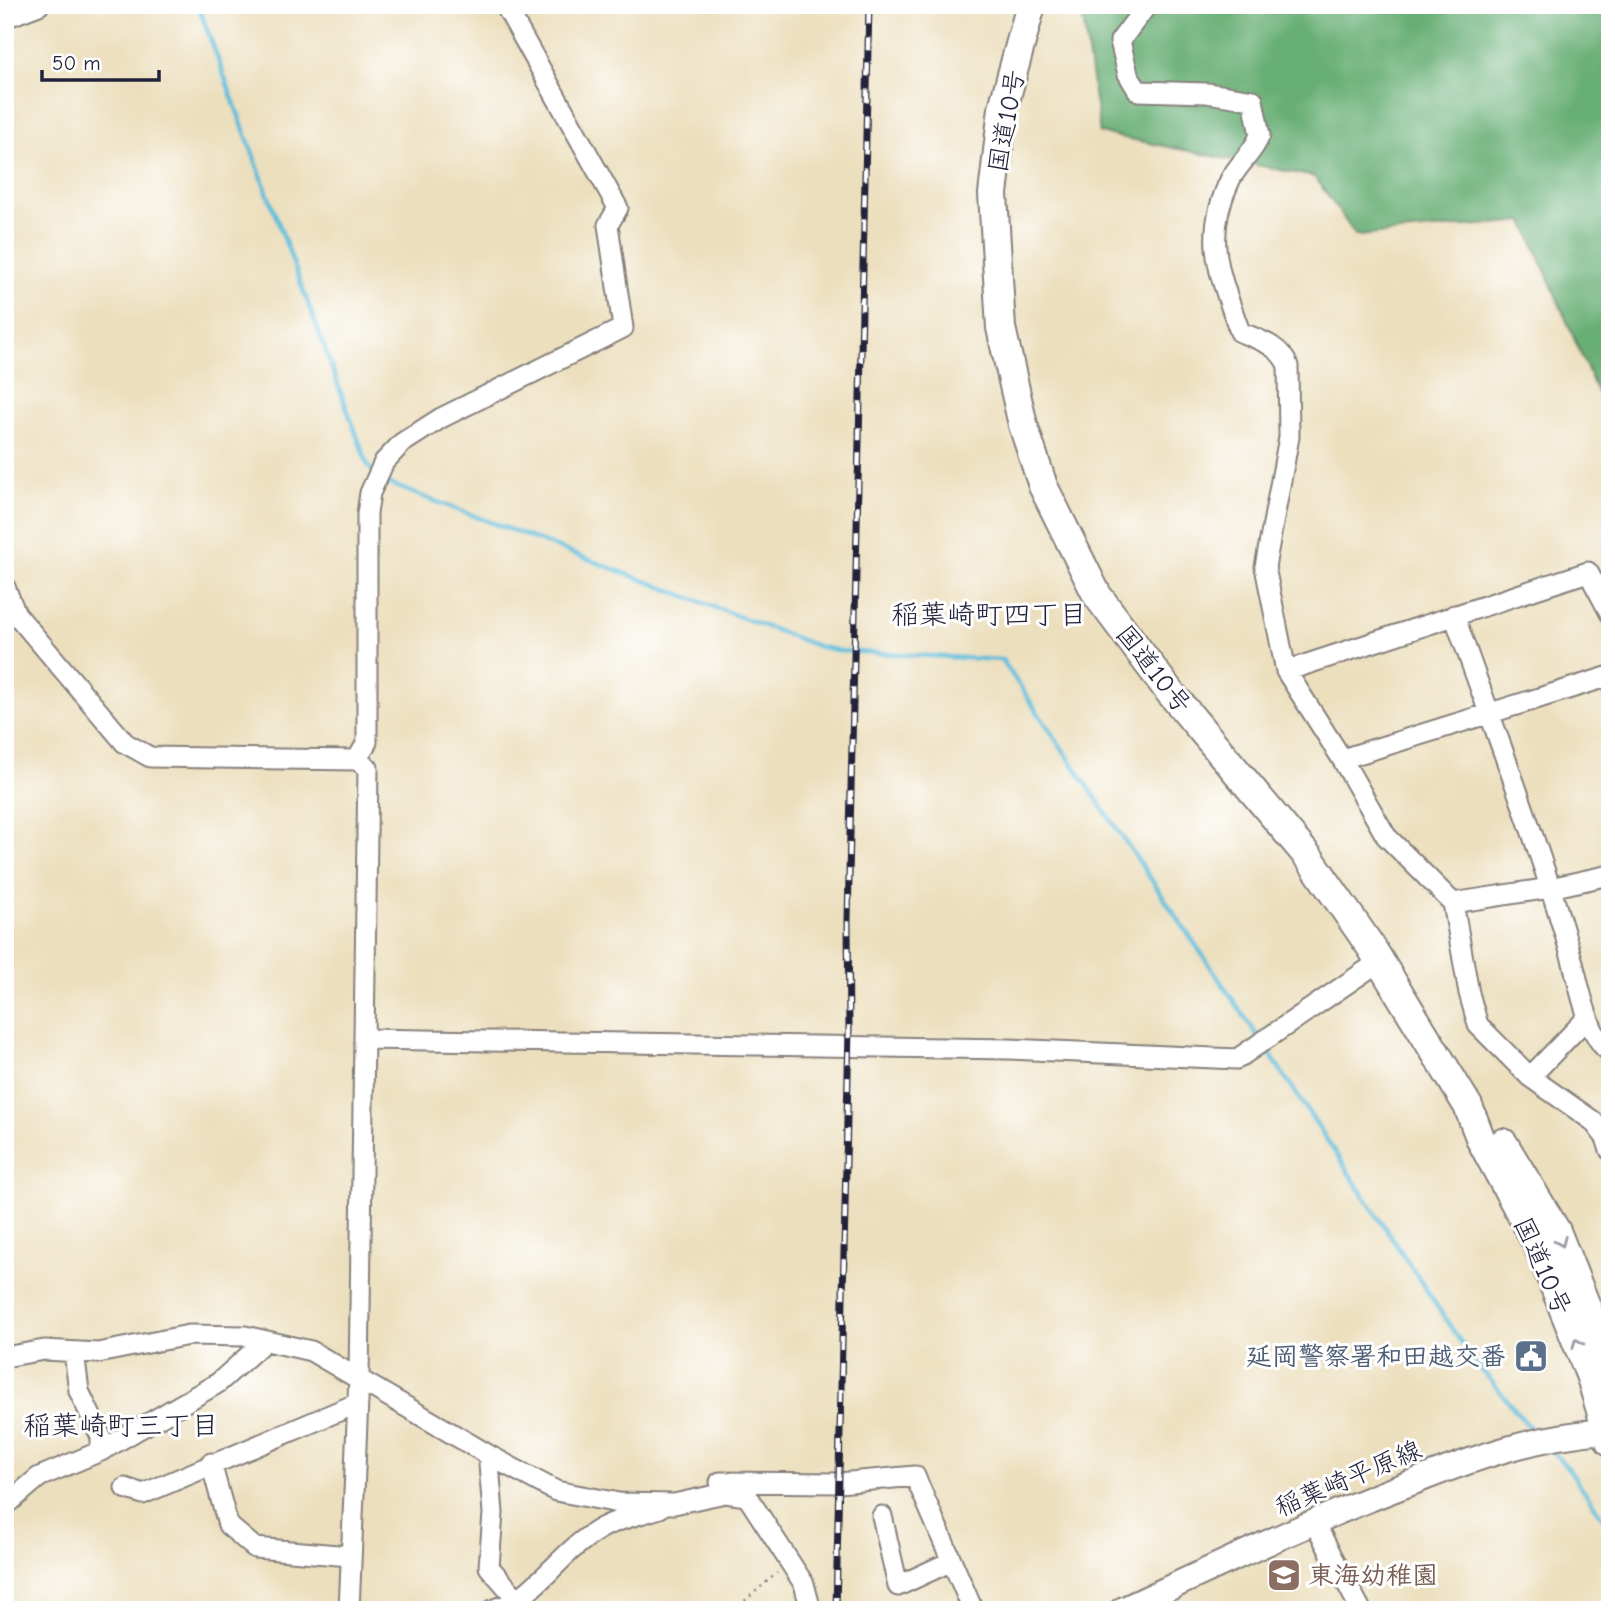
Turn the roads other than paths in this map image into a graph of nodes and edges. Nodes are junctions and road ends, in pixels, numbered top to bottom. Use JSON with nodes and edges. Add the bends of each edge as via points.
{"nodes":[{"id":1,"x":39,"y":5,"type":"edge"},
{"id":2,"x":505,"y":5,"type":"edge"},
{"id":3,"x":1031,"y":5,"type":"edge"},
{"id":4,"x":1147,"y":5,"type":"edge"},
{"id":5,"x":5,"y":18,"type":"edge"},
{"id":6,"x":5,"y":587,"type":"edge"},
{"id":7,"x":10,"y":613,"type":"edge"},
{"id":8,"x":1610,"y":613,"type":"edge"},
{"id":9,"x":1454,"y":615,"type":"junction"},
{"id":10,"x":1286,"y":671,"type":"junction"},
{"id":11,"x":1610,"y":676,"type":"edge"},
{"id":12,"x":1488,"y":713,"type":"junction"},
{"id":13,"x":1342,"y":759,"type":"junction"},
{"id":14,"x":357,"y":760,"type":"junction"},
{"id":15,"x":1610,"y":875,"type":"edge"},
{"id":16,"x":1550,"y":888,"type":"junction"},
{"id":17,"x":1454,"y":903,"type":"junction"},
{"id":18,"x":1380,"y":961,"type":"junction"},
{"id":19,"x":1588,"y":1017,"type":"junction"},
{"id":20,"x":364,"y":1039,"type":"junction"},
{"id":21,"x":1606,"y":1042,"type":"edge"},
{"id":22,"x":1530,"y":1077,"type":"junction"},
{"id":23,"x":1609,"y":1146,"type":"edge"},
{"id":24,"x":265,"y":1341,"type":"junction"},
{"id":25,"x":74,"y":1352,"type":"junction"},
{"id":26,"x":5,"y":1357,"type":"edge"},
{"id":27,"x":1603,"y":1370,"type":"edge"},
{"id":28,"x":359,"y":1376,"type":"junction"},
{"id":29,"x":358,"y":1403,"type":"junction"},
{"id":30,"x":1609,"y":1435,"type":"edge"},
{"id":31,"x":101,"y":1451,"type":"junction"},
{"id":32,"x":492,"y":1457,"type":"junction"},
{"id":33,"x":211,"y":1464,"type":"junction"},
{"id":34,"x":125,"y":1488,"type":"dead end"},
{"id":35,"x":637,"y":1503,"type":"junction"},
{"id":36,"x":674,"y":1504,"type":"junction"},
{"id":37,"x":5,"y":1506,"type":"edge"},
{"id":38,"x":883,"y":1516,"type":"dead end"},
{"id":39,"x":1314,"y":1522,"type":"junction"},
{"id":40,"x":350,"y":1556,"type":"junction"},
{"id":41,"x":952,"y":1561,"type":"junction"},
{"id":42,"x":517,"y":1604,"type":"edge"},
{"id":43,"x":1124,"y":1609,"type":"edge"},
{"id":44,"x":348,"y":1610,"type":"edge"},
{"id":45,"x":492,"y":1610,"type":"edge"},
{"id":46,"x":811,"y":1610,"type":"edge"},
{"id":47,"x":973,"y":1610,"type":"edge"},
{"id":48,"x":1361,"y":1610,"type":"edge"}],
"edges":[{"from":1,"to":5,"type":"street"},
{"from":2,"to":14,"type":"street","via":[[618,208],[608,225],[623,328],[441,418],[402,443],[382,466],[367,514],[367,741]]},
{"from":3,"to":18,"type":"highway","name":"国道10号","via":[[1003,108],[993,194],[1001,328],[1042,486],[1097,595],[1310,859]]},
{"from":4,"to":10,"type":"street","via":[[1120,41],[1128,74],[1138,91],[1253,100],[1260,135],[1231,179],[1213,237],[1221,278],[1240,332],[1276,349],[1287,366],[1289,437],[1265,567]]},
{"from":6,"to":7,"type":"street"},
{"from":7,"to":14,"type":"street","via":[[125,743],[150,757]]},
{"from":8,"to":9,"type":"street","via":[[1588,572]]},
{"from":9,"to":10,"type":"street"},
{"from":9,"to":12,"type":"street"},
{"from":10,"to":13,"type":"street"},
{"from":11,"to":12,"type":"street"},
{"from":12,"to":13,"type":"street"},
{"from":12,"to":16,"type":"street"},
{"from":13,"to":17,"type":"street","via":[[1385,836]]},
{"from":14,"to":20,"type":"street","via":[[368,768]]},
{"from":15,"to":16,"type":"street"},
{"from":16,"to":17,"type":"street"},
{"from":16,"to":19,"type":"street"},
{"from":17,"to":22,"type":"street","via":[[1478,1025]]},
{"from":18,"to":20,"type":"street","via":[[1237,1059],[1009,1049]]},
{"from":18,"to":27,"type":"highway","name":"国道10号","via":[[1468,1105],[1495,1132],[1556,1231]]},
{"from":19,"to":21,"type":"street"},
{"from":19,"to":22,"type":"street"},
{"from":20,"to":28,"type":"street"},
{"from":22,"to":23,"type":"street","via":[[1593,1121]]},
{"from":24,"to":25,"type":"street","via":[[189,1335],[98,1353]]},
{"from":24,"to":28,"type":"street","via":[[311,1351]]},
{"from":24,"to":31,"type":"street","via":[[218,1383]]},
{"from":25,"to":26,"type":"street","via":[[44,1350]]},
{"from":25,"to":31,"type":"street","via":[[79,1391],[101,1437]]},
{"from":27,"to":30,"type":"highway","name":"国道10号"},
{"from":28,"to":29,"type":"street"},
{"from":28,"to":32,"type":"street"},
{"from":29,"to":33,"type":"street"},
{"from":29,"to":40,"type":"street"},
{"from":30,"to":39,"type":"main road","name":"稲葉崎平原線","via":[[1559,1435],[1490,1452]]},
{"from":31,"to":37,"type":"street","via":[[38,1477]]},
{"from":32,"to":35,"type":"street","via":[[556,1490],[596,1500]]},
{"from":32,"to":42,"type":"street","via":[[489,1567]]},
{"from":33,"to":34,"type":"street","via":[[143,1494]]},
{"from":33,"to":40,"type":"street","via":[[228,1525],[255,1548]]},
{"from":35,"to":36,"type":"street"},
{"from":35,"to":41,"type":"street","via":[[715,1482],[839,1483],[915,1476]]},
{"from":36,"to":42,"type":"street","via":[[599,1529]]},
{"from":36,"to":46,"type":"street","via":[[725,1493],[747,1496],[804,1584]]},
{"from":38,"to":41,"type":"street","via":[[898,1586]]},
{"from":39,"to":43,"type":"main road","name":"稲葉崎平原線"},
{"from":39,"to":48,"type":"street"},
{"from":40,"to":44,"type":"street"},
{"from":41,"to":47,"type":"street"},
{"from":42,"to":45,"type":"street"}]}
